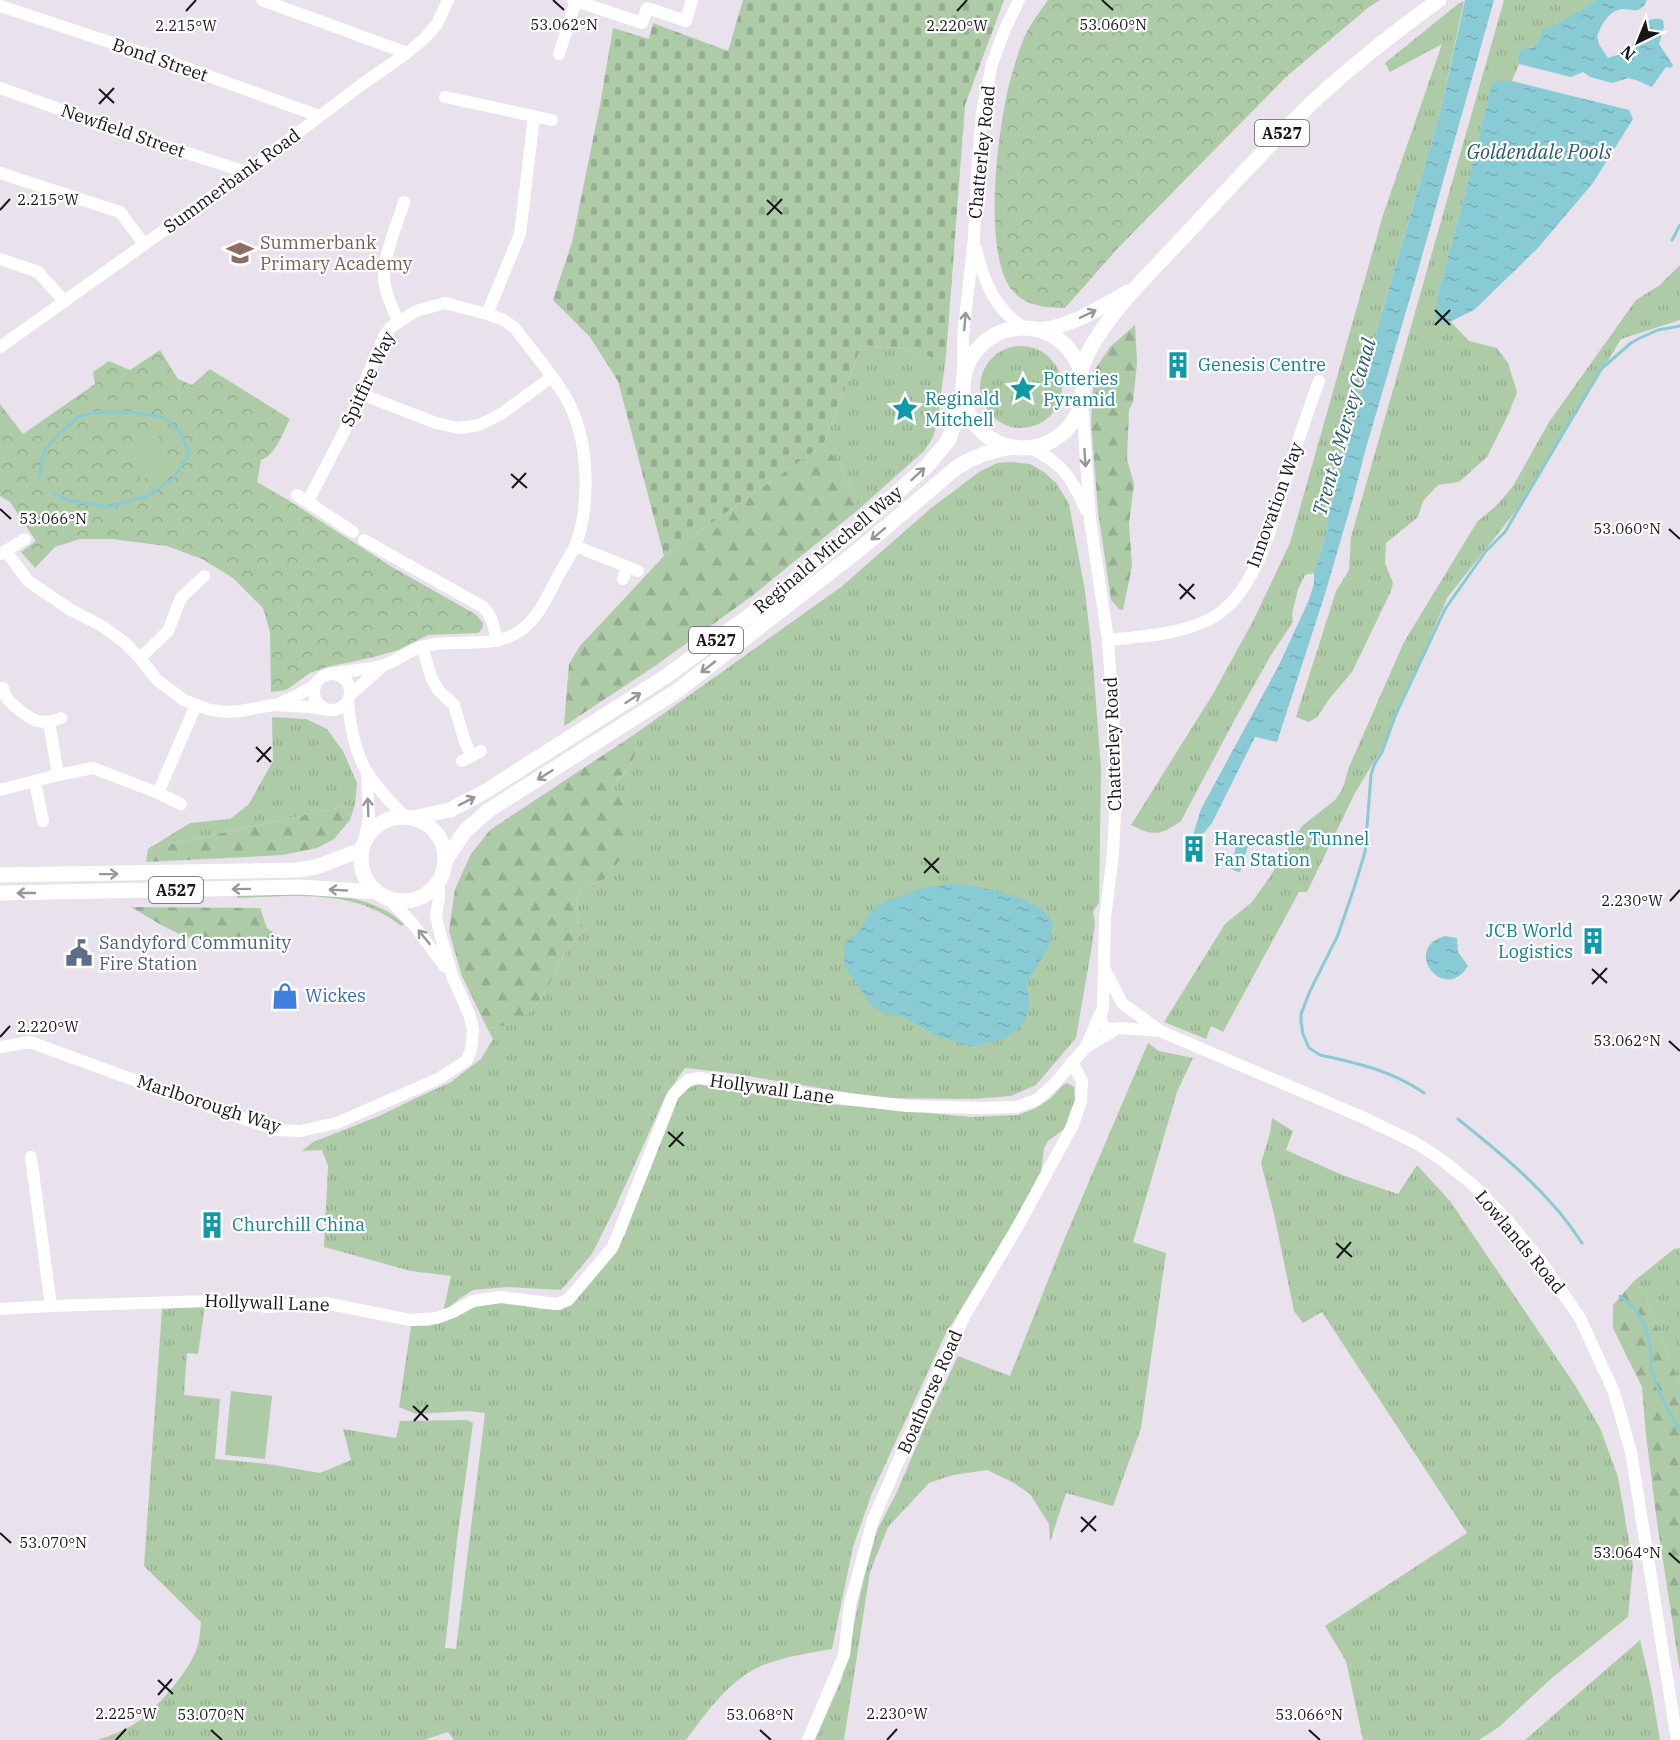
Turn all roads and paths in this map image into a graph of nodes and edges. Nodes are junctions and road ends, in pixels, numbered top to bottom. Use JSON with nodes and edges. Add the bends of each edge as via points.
{"nodes":[{"id":1,"x":262,"y":0,"type":"edge"},
{"id":2,"x":448,"y":0,"type":"edge"},
{"id":3,"x":574,"y":0,"type":"edge"},
{"id":4,"x":692,"y":0,"type":"edge"},
{"id":5,"x":1019,"y":0,"type":"edge"},
{"id":6,"x":1438,"y":0,"type":"edge"},
{"id":7,"x":591,"y":3,"type":"edge"},
{"id":8,"x":0,"y":6,"type":"edge"},
{"id":9,"x":407,"y":53,"type":"junction"},
{"id":10,"x":560,"y":54,"type":"dead end"},
{"id":11,"x":0,"y":88,"type":"edge"},
{"id":12,"x":445,"y":97,"type":"dead end"},
{"id":13,"x":319,"y":116,"type":"junction"},
{"id":14,"x":534,"y":117,"type":"junction"},
{"id":15,"x":552,"y":120,"type":"dead end"},
{"id":16,"x":246,"y":172,"type":"junction"},
{"id":17,"x":0,"y":173,"type":"edge"},
{"id":18,"x":404,"y":202,"type":"dead end"},
{"id":19,"x":974,"y":239,"type":"junction"},
{"id":20,"x":144,"y":244,"type":"junction"},
{"id":21,"x":0,"y":259,"type":"edge"},
{"id":22,"x":1134,"y":290,"type":"junction"},
{"id":23,"x":63,"y":301,"type":"junction"},
{"id":24,"x":487,"y":314,"type":"junction"},
{"id":25,"x":398,"y":321,"type":"junction"},
{"id":26,"x":1023,"y":327,"type":"junction"},
{"id":27,"x":1040,"y":330,"type":"junction"},
{"id":28,"x":0,"y":347,"type":"edge"},
{"id":29,"x":1081,"y":370,"type":"junction"},
{"id":30,"x":552,"y":377,"type":"junction"},
{"id":31,"x":1319,"y":381,"type":"dead end"},
{"id":32,"x":963,"y":387,"type":"junction"},
{"id":33,"x":361,"y":394,"type":"junction"},
{"id":34,"x":1082,"y":400,"type":"junction"},
{"id":35,"x":1012,"y":447,"type":"junction"},
{"id":36,"x":1029,"y":447,"type":"junction"},
{"id":37,"x":1090,"y":520,"type":"junction"},
{"id":38,"x":353,"y":532,"type":"dead end"},
{"id":39,"x":25,"y":539,"type":"dead end"},
{"id":40,"x":364,"y":540,"type":"dead end"},
{"id":41,"x":575,"y":546,"type":"junction"},
{"id":42,"x":3,"y":553,"type":"edge"},
{"id":43,"x":629,"y":572,"type":"dead end"},
{"id":44,"x":204,"y":576,"type":"dead end"},
{"id":45,"x":1108,"y":640,"type":"junction"},
{"id":46,"x":497,"y":641,"type":"junction"},
{"id":47,"x":422,"y":647,"type":"junction"},
{"id":48,"x":140,"y":658,"type":"junction"},
{"id":49,"x":384,"y":665,"type":"junction"},
{"id":50,"x":330,"y":674,"type":"junction"},
{"id":51,"x":315,"y":685,"type":"junction"},
{"id":52,"x":3,"y":695,"type":"edge"},
{"id":53,"x":349,"y":698,"type":"junction"},
{"id":54,"x":196,"y":705,"type":"junction"},
{"id":55,"x":273,"y":705,"type":"junction"},
{"id":56,"x":331,"y":710,"type":"junction"},
{"id":57,"x":356,"y":745,"type":"junction"},
{"id":58,"x":472,"y":756,"type":"dead end"},
{"id":59,"x":367,"y":772,"type":"junction"},
{"id":60,"x":58,"y":775,"type":"junction"},
{"id":61,"x":35,"y":782,"type":"junction"},
{"id":62,"x":0,"y":790,"type":"edge"},
{"id":63,"x":158,"y":793,"type":"junction"},
{"id":64,"x":182,"y":804,"type":"dead end"},
{"id":65,"x":408,"y":817,"type":"junction"},
{"id":66,"x":43,"y":821,"type":"dead end"},
{"id":67,"x":363,"y":845,"type":"junction"},
{"id":68,"x":445,"y":861,"type":"junction"},
{"id":69,"x":0,"y":875,"type":"edge"},
{"id":70,"x":439,"y":880,"type":"junction"},
{"id":71,"x":0,"y":893,"type":"edge"},
{"id":72,"x":383,"y":896,"type":"junction"},
{"id":73,"x":1104,"y":968,"type":"junction"},
{"id":74,"x":453,"y":978,"type":"junction"},
{"id":75,"x":1124,"y":1005,"type":"junction"},
{"id":76,"x":1101,"y":1010,"type":"junction"},
{"id":77,"x":1118,"y":1029,"type":"junction"},
{"id":78,"x":1160,"y":1031,"type":"junction"},
{"id":79,"x":0,"y":1047,"type":"edge"},
{"id":80,"x":1086,"y":1047,"type":"junction"},
{"id":81,"x":1072,"y":1062,"type":"junction"},
{"id":82,"x":31,"y":1156,"type":"dead end"},
{"id":83,"x":51,"y":1306,"type":"junction"},
{"id":84,"x":0,"y":1309,"type":"edge"},
{"id":85,"x":808,"y":1740,"type":"edge"},
{"id":86,"x":1677,"y":1740,"type":"edge"}],
"edges":[{"from":1,"to":9,"type":"street"},
{"from":2,"to":9,"type":"street","name":"Summerbank Road","via":[[437,24]]},
{"from":3,"to":7,"type":"street"},
{"from":3,"to":10,"type":"street"},
{"from":4,"to":7,"type":"street","via":[[686,21],[647,8],[642,23]]},
{"from":5,"to":19,"type":"street","name":"Chatterley Road","via":[[995,55],[985,100]]},
{"from":6,"to":22,"type":"main road","number":"A527","via":[[1316,100]]},
{"from":8,"to":13,"type":"street","name":"Bond Street"},
{"from":9,"to":13,"type":"street","name":"Summerbank Road"},
{"from":11,"to":16,"type":"street","name":"Newfield Street"},
{"from":12,"to":14,"type":"street"},
{"from":13,"to":16,"type":"street","name":"Summerbank Road"},
{"from":14,"to":15,"type":"street"},
{"from":14,"to":24,"type":"street","via":[[520,234]]},
{"from":16,"to":20,"type":"street","name":"Summerbank Road"},
{"from":17,"to":20,"type":"street","via":[[120,212]]},
{"from":18,"to":25,"type":"street","via":[[384,275]]},
{"from":19,"to":26,"type":"street","name":"Chatterley Road","via":[[982,274],[993,296],[1004,312]]},
{"from":32,"to":19,"type":"street","name":"Chatterley Road","one_way":true,"via":[[963,336]]},
{"from":20,"to":23,"type":"street","name":"Summerbank Road"},
{"from":21,"to":23,"type":"street","via":[[38,272]]},
{"from":27,"to":22,"type":"main road","number":"A527","one_way":true,"via":[[1070,323]]},
{"from":22,"to":29,"type":"main road","number":"A527","via":[[1099,335]]},
{"from":23,"to":28,"type":"street","name":"Summerbank Road"},
{"from":24,"to":25,"type":"street","name":"Spitfire Way","via":[[445,303]]},
{"from":24,"to":30,"type":"street","name":"Spitfire Way","via":[[514,328]]},
{"from":25,"to":33,"type":"street","name":"Spitfire Way","via":[[384,336]]},
{"from":26,"to":27,"type":"main road","number":"A527"},
{"from":26,"to":32,"type":"main road","number":"A527","via":[[999,332],[982,344],[969,360]]},
{"from":27,"to":29,"type":"main road","number":"A527","via":[[1068,348]]},
{"from":29,"to":34,"type":"main road","number":"A527"},
{"from":30,"to":33,"type":"street","via":[[501,414],[479,425],[458,428]]},
{"from":30,"to":41,"type":"street","name":"Spitfire Way","via":[[575,415],[584,460],[585,503]]},
{"from":31,"to":45,"type":"street","name":"Innovation Way","via":[[1270,530],[1242,590],[1213,618],[1192,628]]},
{"from":32,"to":35,"type":"main road","number":"A527","via":[[967,408],[976,425]]},
{"from":65,"to":32,"type":"main road","name":"Reginald Mitchell Way","number":"A527","one_way":true,"via":[[450,810],[486,792],[665,677],[768,602],[935,458],[948,441],[960,410]]},
{"from":33,"to":38,"type":"street","name":"Spitfire Way","via":[[347,426],[303,498]]},
{"from":34,"to":36,"type":"main road","number":"A527","via":[[1075,419],[1060,435]]},
{"from":34,"to":37,"type":"street","name":"Chatterley Road","one_way":true},
{"from":35,"to":36,"type":"main road","number":"A527"},
{"from":35,"to":68,"type":"main road","name":"Reginald Mitchell Way","number":"A527","one_way":true,"via":[[969,459],[677,691],[489,810],[465,831]]},
{"from":36,"to":37,"type":"street","name":"Chatterley Road","via":[[1065,471]]},
{"from":37,"to":45,"type":"street","name":"Chatterley Road"},
{"from":39,"to":42,"type":"street"},
{"from":40,"to":46,"type":"street","via":[[483,607],[489,612]]},
{"from":41,"to":43,"type":"street"},
{"from":41,"to":46,"type":"street","name":"Spitfire Way","via":[[536,617],[517,633]]},
{"from":42,"to":48,"type":"street","via":[[28,581],[102,626]]},
{"from":44,"to":48,"type":"street","via":[[181,598],[168,631]]},
{"from":45,"to":73,"type":"street","name":"Chatterley Road","via":[[1117,786]]},
{"from":46,"to":47,"type":"street","name":"Spitfire Way"},
{"from":47,"to":49,"type":"street","name":"Spitfire Way"},
{"from":47,"to":58,"type":"street","via":[[432,679],[454,705]]},
{"from":48,"to":54,"type":"street","via":[[164,686]]},
{"from":49,"to":50,"type":"street","name":"Spitfire Way"},
{"from":49,"to":53,"type":"street","name":"Spitfire Way"},
{"from":50,"to":51,"type":"street"},
{"from":50,"to":53,"type":"street","via":[[344,678]]},
{"from":51,"to":55,"type":"street"},
{"from":51,"to":56,"type":"street","via":[[315,699],[322,708]]},
{"from":52,"to":60,"type":"street","via":[[30,720],[55,720]]},
{"from":53,"to":56,"type":"street","via":[[343,707]]},
{"from":53,"to":57,"type":"street"},
{"from":54,"to":55,"type":"street","via":[[227,712]]},
{"from":54,"to":63,"type":"street"},
{"from":55,"to":56,"type":"street"},
{"from":56,"to":57,"type":"street"},
{"from":57,"to":59,"type":"street"},
{"from":59,"to":65,"type":"street"},
{"from":67,"to":59,"type":"street","one_way":true,"via":[[369,818]]},
{"from":60,"to":61,"type":"street"},
{"from":60,"to":63,"type":"street","via":[[93,768]]},
{"from":61,"to":62,"type":"street"},
{"from":61,"to":66,"type":"street"},
{"from":63,"to":64,"type":"street"},
{"from":65,"to":67,"type":"main road","via":[[384,821],[372,830]]},
{"from":65,"to":68,"type":"main road","via":[[430,826],[439,837]]},
{"from":69,"to":67,"type":"main road","number":"A527","one_way":true,"via":[[297,870],[316,867]]},
{"from":67,"to":72,"type":"main road","via":[[363,873]]},
{"from":68,"to":70,"type":"main road"},
{"from":70,"to":72,"type":"main road","via":[[416,899]]},
{"from":70,"to":74,"type":"street","name":"Marlborough Way","via":[[436,916]]},
{"from":72,"to":71,"type":"main road","number":"A527","one_way":true,"via":[[300,888]]},
{"from":74,"to":72,"type":"street","name":"Marlborough Way","one_way":true,"via":[[419,930]]},
{"from":73,"to":75,"type":"street","name":"Chatterley Road"},
{"from":73,"to":76,"type":"street","name":"Chatterley Road"},
{"from":74,"to":79,"type":"street","name":"Marlborough Way","via":[[473,1029],[466,1061],[438,1079],[337,1123],[300,1131],[261,1125],[30,1042]]},
{"from":75,"to":76,"type":"street","via":[[1110,1002]]},
{"from":75,"to":77,"type":"street","via":[[1129,1017]]},
{"from":75,"to":78,"type":"street","name":"Lowlands Road"},
{"from":76,"to":77,"type":"street","via":[[1104,1026]]},
{"from":76,"to":80,"type":"street","name":"Hollywall Lane"},
{"from":77,"to":78,"type":"street","name":"Lowlands Road"},
{"from":77,"to":80,"type":"street","name":"Hollywall Lane"},
{"from":78,"to":86,"type":"street","name":"Lowlands Road","via":[[1416,1143],[1472,1184],[1540,1260],[1580,1318],[1614,1392],[1631,1452]]},
{"from":80,"to":81,"type":"street","name":"Hollywall Lane"},
{"from":81,"to":83,"type":"street","name":"Hollywall Lane","via":[[1038,1099],[1017,1107],[887,1104],[699,1078],[688,1080],[673,1095],[612,1248],[568,1300],[557,1305],[501,1297],[473,1301],[437,1318],[410,1320],[326,1303],[268,1307],[210,1301]]},
{"from":81,"to":85,"type":"street","name":"Boathorse Road","via":[[1083,1081],[1073,1125],[965,1315],[919,1413],[873,1520],[850,1604],[844,1655]]},
{"from":82,"to":83,"type":"street"},
{"from":83,"to":84,"type":"street","name":"Hollywall Lane"}]}
